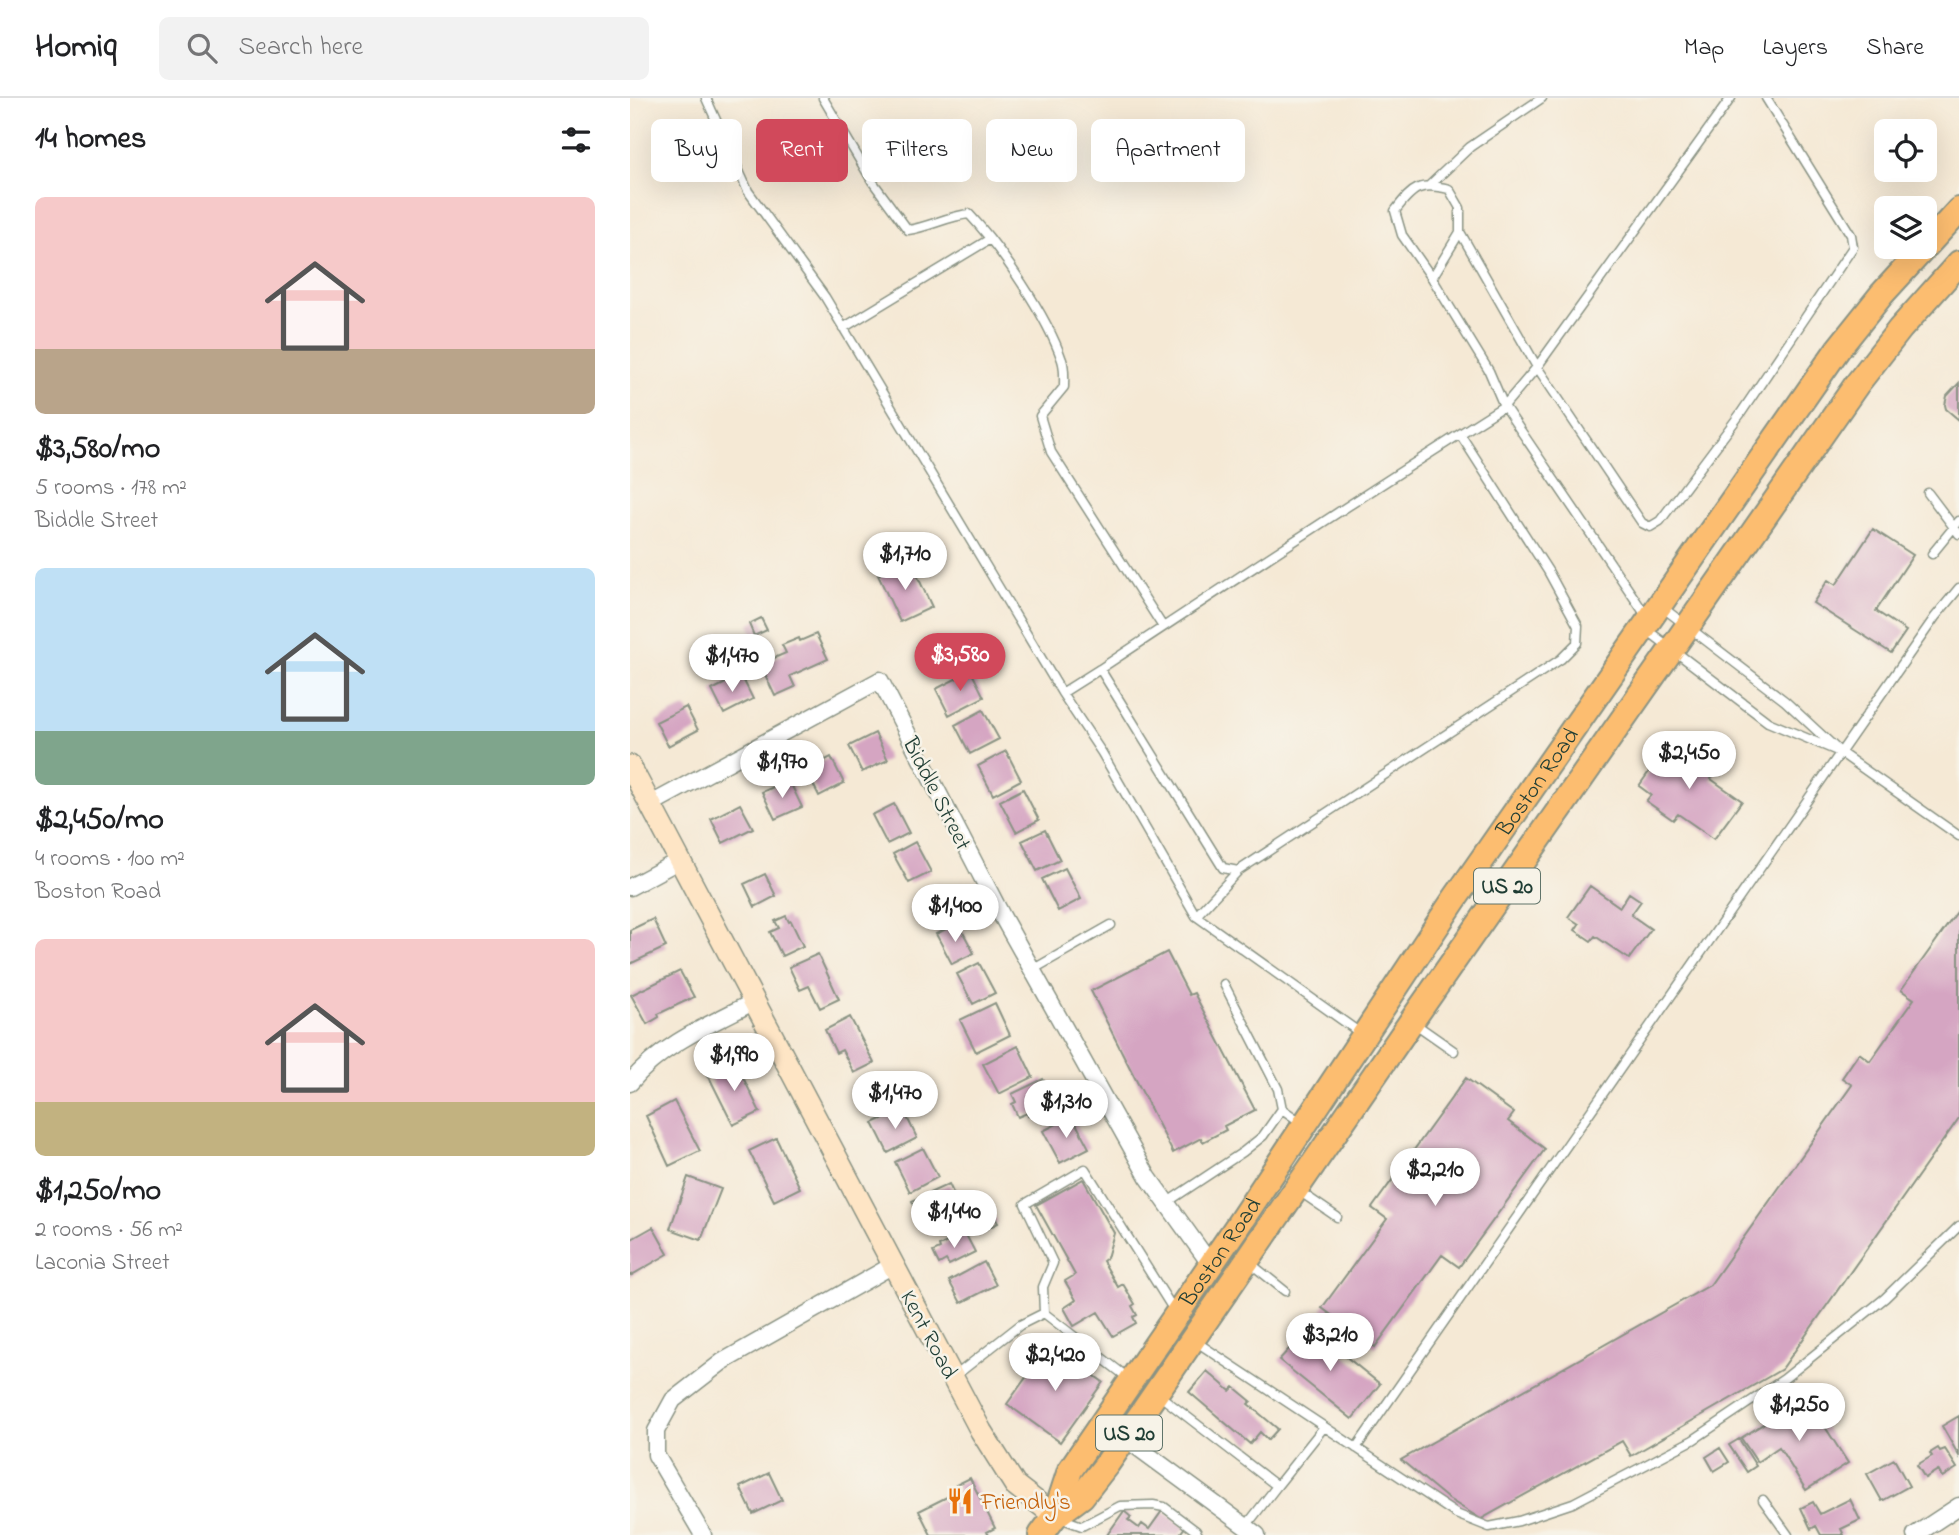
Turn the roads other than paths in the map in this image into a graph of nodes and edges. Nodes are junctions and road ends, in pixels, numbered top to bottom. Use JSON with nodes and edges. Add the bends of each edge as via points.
{"nodes":[{"id":1,"x":706,"y":98,"type":"edge"},
{"id":2,"x":822,"y":98,"type":"edge"},
{"id":3,"x":1542,"y":98,"type":"edge"},
{"id":4,"x":1731,"y":98,"type":"edge"},
{"id":5,"x":1766,"y":98,"type":"edge"},
{"id":6,"x":1430,"y":185,"type":"junction"},
{"id":7,"x":1959,"y":211,"type":"edge"},
{"id":8,"x":1460,"y":232,"type":"junction"},
{"id":9,"x":990,"y":239,"type":"junction"},
{"id":10,"x":1959,"y":263,"type":"edge"},
{"id":11,"x":1432,"y":278,"type":"junction"},
{"id":12,"x":843,"y":328,"type":"junction"},
{"id":13,"x":1537,"y":367,"type":"junction"},
{"id":14,"x":1504,"y":407,"type":"junction"},
{"id":15,"x":1460,"y":434,"type":"junction"},
{"id":16,"x":1928,"y":493,"type":"dead end"},
{"id":17,"x":1957,"y":528,"type":"edge"},
{"id":18,"x":1932,"y":554,"type":"dead end"},
{"id":19,"x":1959,"y":588,"type":"edge"},
{"id":20,"x":1651,"y":617,"type":"junction"},
{"id":21,"x":1163,"y":627,"type":"junction"},
{"id":22,"x":1686,"y":628,"type":"junction"},
{"id":23,"x":1671,"y":650,"type":"junction"},
{"id":24,"x":1100,"y":668,"type":"junction"},
{"id":25,"x":1062,"y":693,"type":"junction"},
{"id":26,"x":1841,"y":753,"type":"junction"},
{"id":27,"x":630,"y":766,"type":"edge"},
{"id":28,"x":650,"y":804,"type":"junction"},
{"id":29,"x":1959,"y":836,"type":"edge"},
{"id":30,"x":680,"y":860,"type":"junction"},
{"id":31,"x":1238,"y":871,"type":"junction"},
{"id":32,"x":630,"y":887,"type":"edge"},
{"id":33,"x":1196,"y":916,"type":"junction"},
{"id":34,"x":1111,"y":925,"type":"dead end"},
{"id":35,"x":1032,"y":970,"type":"junction"},
{"id":36,"x":1224,"y":984,"type":"dead end"},
{"id":37,"x":755,"y":1001,"type":"junction"},
{"id":38,"x":1411,"y":1022,"type":"junction"},
{"id":39,"x":1363,"y":1035,"type":"junction"},
{"id":40,"x":1454,"y":1051,"type":"dead end"},
{"id":41,"x":630,"y":1083,"type":"edge"},
{"id":42,"x":1282,"y":1109,"type":"junction"},
{"id":43,"x":1304,"y":1125,"type":"junction"},
{"id":44,"x":1297,"y":1189,"type":"junction"},
{"id":45,"x":1166,"y":1203,"type":"junction"},
{"id":46,"x":1337,"y":1217,"type":"dead end"},
{"id":47,"x":1959,"y":1226,"type":"edge"},
{"id":48,"x":1247,"y":1261,"type":"junction"},
{"id":49,"x":894,"y":1265,"type":"junction"},
{"id":50,"x":1211,"y":1265,"type":"junction"},
{"id":51,"x":1285,"y":1291,"type":"dead end"},
{"id":52,"x":1044,"y":1314,"type":"junction"},
{"id":53,"x":1176,"y":1315,"type":"junction"},
{"id":54,"x":1193,"y":1340,"type":"junction"},
{"id":55,"x":953,"y":1377,"type":"junction"},
{"id":56,"x":1131,"y":1380,"type":"junction"},
{"id":57,"x":1156,"y":1393,"type":"junction"},
{"id":58,"x":1324,"y":1427,"type":"junction"},
{"id":59,"x":1125,"y":1438,"type":"junction"},
{"id":60,"x":1356,"y":1448,"type":"junction"},
{"id":61,"x":1277,"y":1486,"type":"junction"},
{"id":62,"x":1763,"y":1500,"type":"dead end"},
{"id":63,"x":1959,"y":1506,"type":"edge"},
{"id":64,"x":1048,"y":1525,"type":"edge"},
{"id":65,"x":1082,"y":1526,"type":"junction"},
{"id":66,"x":1251,"y":1532,"type":"edge"},
{"id":67,"x":703,"y":1535,"type":"edge"},
{"id":68,"x":1086,"y":1535,"type":"edge"},
{"id":69,"x":1198,"y":1535,"type":"edge"},
{"id":70,"x":1788,"y":1535,"type":"edge"},
{"id":71,"x":1915,"y":1535,"type":"edge"}],
"edges":[{"from":1,"to":12,"type":"lane","via":[[748,191]]},
{"from":2,"to":9,"type":"lane","via":[[908,230],[969,214]]},
{"from":3,"to":6,"type":"lane","via":[[1470,148]]},
{"from":4,"to":13,"type":"lane"},
{"from":5,"to":13,"type":"lane","via":[[1852,235],[1853,247],[1741,413],[1660,521],[1650,527],[1642,523]]},
{"from":6,"to":8,"type":"lane","via":[[1449,189],[1460,208]]},
{"from":6,"to":11,"type":"lane","via":[[1409,192],[1395,211],[1402,235]]},
{"from":7,"to":20,"type":"main road","name":"Boston Road","number":"US 20","via":[[1853,330]]},
{"from":8,"to":11,"type":"lane"},
{"from":8,"to":13,"type":"lane"},
{"from":9,"to":12,"type":"lane"},
{"from":9,"to":21,"type":"lane","via":[[1025,288],[1063,363],[1064,387],[1040,416],[1051,453]]},
{"from":10,"to":22,"type":"main road","name":"Boston Road","number":"US 20","via":[[1864,375]]},
{"from":11,"to":14,"type":"lane","via":[[1489,371]]},
{"from":12,"to":25,"type":"lane"},
{"from":13,"to":14,"type":"lane"},
{"from":14,"to":15,"type":"lane"},
{"from":14,"to":20,"type":"lane"},
{"from":15,"to":21,"type":"lane"},
{"from":15,"to":31,"type":"lane","via":[[1548,571],[1578,626],[1577,643],[1561,659]]},
{"from":16,"to":17,"type":"lane"},
{"from":17,"to":18,"type":"lane"},
{"from":19,"to":26,"type":"lane"},
{"from":20,"to":22,"type":"lane"},
{"from":20,"to":23,"type":"lane"},
{"from":20,"to":39,"type":"main road","name":"Boston Road","number":"US 20"},
{"from":21,"to":24,"type":"lane"},
{"from":22,"to":23,"type":"main road","name":"Boston Road","number":"US 20"},
{"from":22,"to":26,"type":"lane","via":[[1785,701]]},
{"from":23,"to":26,"type":"lane","via":[[1768,722]]},
{"from":23,"to":38,"type":"main road","name":"Boston Road","number":"US 20"},
{"from":24,"to":25,"type":"lane"},
{"from":24,"to":31,"type":"lane","via":[[1223,867]]},
{"from":25,"to":33,"type":"lane"},
{"from":26,"to":29,"type":"lane"},
{"from":26,"to":60,"type":"lane"},
{"from":27,"to":28,"type":"street","name":"Kent Road"},
{"from":28,"to":30,"type":"street","name":"Kent Road"},
{"from":28,"to":35,"type":"street","name":"Biddle Street","via":[[880,680]]},
{"from":30,"to":32,"type":"street"},
{"from":30,"to":37,"type":"street","name":"Kent Road"},
{"from":31,"to":33,"type":"lane"},
{"from":33,"to":39,"type":"lane"},
{"from":34,"to":35,"type":"lane"},
{"from":35,"to":45,"type":"street","name":"Biddle Street"},
{"from":36,"to":42,"type":"lane","via":[[1279,1090]]},
{"from":37,"to":41,"type":"street","via":[[665,1051]]},
{"from":37,"to":49,"type":"street","name":"Kent Road"},
{"from":38,"to":40,"type":"lane"},
{"from":38,"to":44,"type":"main road","name":"Boston Road","number":"US 20"},
{"from":39,"to":43,"type":"main road","name":"Boston Road","number":"US 20"},
{"from":42,"to":43,"type":"lane"},
{"from":42,"to":45,"type":"lane","via":[[1263,1136]]},
{"from":43,"to":50,"type":"main road","name":"Boston Road","number":"US 20"},
{"from":44,"to":46,"type":"lane"},
{"from":44,"to":48,"type":"main road","name":"Boston Road","number":"US 20"},
{"from":45,"to":50,"type":"street","name":"Biddle Street"},
{"from":47,"to":60,"type":"lane","via":[[1885,1298],[1784,1379],[1693,1440],[1573,1503],[1489,1527],[1456,1514]]},
{"from":48,"to":51,"type":"lane"},
{"from":48,"to":54,"type":"main road","name":"Boston Road","number":"US 20"},
{"from":49,"to":55,"type":"street","name":"Kent Road"},
{"from":49,"to":67,"type":"street","via":[[722,1362],[673,1400],[656,1431],[656,1455]]},
{"from":50,"to":53,"type":"main road","name":"Boston Road","number":"US 20"},
{"from":52,"to":53,"type":"lane","via":[[1043,1287],[1053,1263],[1026,1204],[1086,1169]]},
{"from":52,"to":55,"type":"lane","via":[[1020,1325]]},
{"from":52,"to":56,"type":"lane"},
{"from":53,"to":56,"type":"main road","name":"Boston Road","number":"US 20"},
{"from":54,"to":57,"type":"main road","name":"Boston Road","number":"US 20"},
{"from":54,"to":58,"type":"lane"},
{"from":55,"to":64,"type":"street","name":"Kent Road","via":[[1015,1485]]},
{"from":56,"to":64,"type":"main road","name":"Boston Road","number":"US 20","via":[[1070,1470]]},
{"from":57,"to":59,"type":"main road","name":"Boston Road","number":"US 20"},
{"from":57,"to":61,"type":"lane"},
{"from":58,"to":60,"type":"lane"},
{"from":58,"to":61,"type":"lane"},
{"from":59,"to":64,"type":"main road","name":"Boston Road","number":"US 20","via":[[1091,1486]]},
{"from":59,"to":66,"type":"street"},
{"from":61,"to":66,"type":"lane"},
{"from":62,"to":70,"type":"lane"},
{"from":63,"to":71,"type":"street"},
{"from":64,"to":65,"type":"lane"},
{"from":65,"to":68,"type":"lane"},
{"from":65,"to":69,"type":"lane","via":[[1120,1506],[1153,1505],[1164,1507]]}]}
